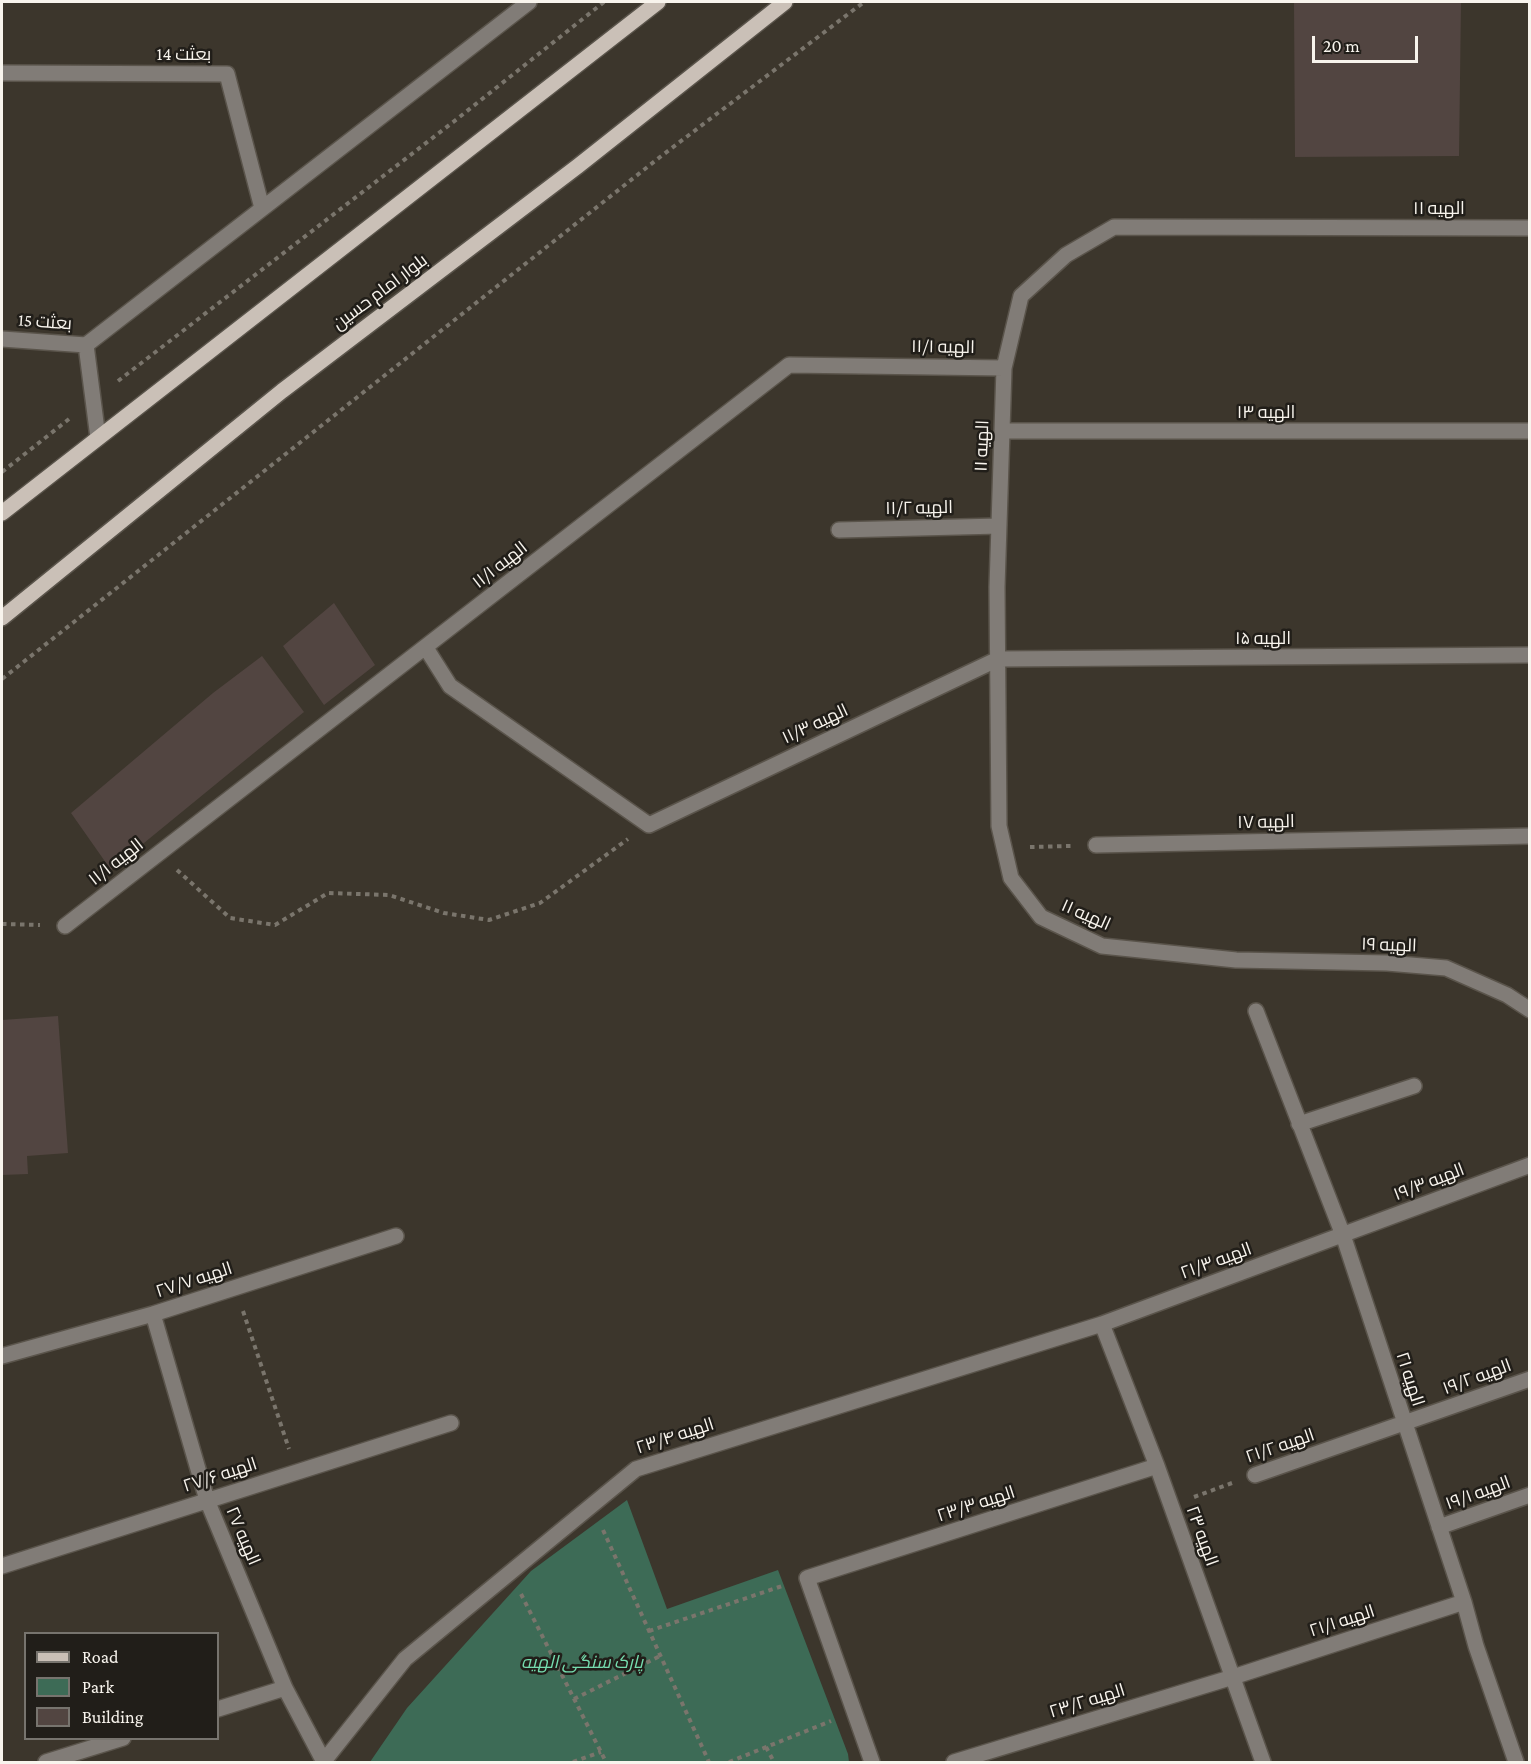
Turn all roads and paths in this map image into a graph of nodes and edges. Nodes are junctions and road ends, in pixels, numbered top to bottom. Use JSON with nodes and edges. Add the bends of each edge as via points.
{"nodes":[{"id":1,"x":529,"y":2,"type":"edge"},
{"id":2,"x":604,"y":2,"type":"edge"},
{"id":3,"x":658,"y":2,"type":"edge"},
{"id":4,"x":785,"y":2,"type":"edge"},
{"id":5,"x":864,"y":2,"type":"edge"},
{"id":6,"x":2,"y":73,"type":"edge"},
{"id":7,"x":262,"y":208,"type":"junction"},
{"id":8,"x":1530,"y":228,"type":"edge"},
{"id":9,"x":2,"y":339,"type":"edge"},
{"id":10,"x":86,"y":345,"type":"junction"},
{"id":11,"x":1004,"y":368,"type":"junction"},
{"id":12,"x":93,"y":400,"type":"junction"},
{"id":13,"x":1002,"y":431,"type":"junction"},
{"id":14,"x":1530,"y":431,"type":"edge"},
{"id":15,"x":98,"y":438,"type":"junction"},
{"id":16,"x":2,"y":472,"type":"edge"},
{"id":17,"x":2,"y":513,"type":"edge"},
{"id":18,"x":999,"y":526,"type":"junction"},
{"id":19,"x":840,"y":530,"type":"dead end"},
{"id":20,"x":2,"y":618,"type":"edge"},
{"id":21,"x":426,"y":648,"type":"junction"},
{"id":22,"x":1530,"y":655,"type":"edge"},
{"id":23,"x":998,"y":659,"type":"junction"},
{"id":24,"x":2,"y":679,"type":"edge"},
{"id":25,"x":649,"y":825,"type":"junction"},
{"id":26,"x":1530,"y":836,"type":"edge"},
{"id":27,"x":1095,"y":845,"type":"joint"},
{"id":28,"x":1004,"y":848,"type":"junction"},
{"id":29,"x":159,"y":853,"type":"junction"},
{"id":30,"x":2,"y":924,"type":"edge"},
{"id":31,"x":65,"y":926,"type":"joint"},
{"id":32,"x":1236,"y":960,"type":"joint"},
{"id":33,"x":1530,"y":1010,"type":"edge"},
{"id":34,"x":1256,"y":1011,"type":"dead end"},
{"id":35,"x":1414,"y":1086,"type":"dead end"},
{"id":36,"x":1299,"y":1124,"type":"junction"},
{"id":37,"x":1530,"y":1165,"type":"edge"},
{"id":38,"x":1343,"y":1235,"type":"junction"},
{"id":39,"x":396,"y":1236,"type":"dead end"},
{"id":40,"x":235,"y":1287,"type":"junction"},
{"id":41,"x":153,"y":1314,"type":"junction"},
{"id":42,"x":1102,"y":1324,"type":"junction"},
{"id":43,"x":2,"y":1356,"type":"edge"},
{"id":44,"x":1530,"y":1379,"type":"edge"},
{"id":45,"x":451,"y":1423,"type":"dead end"},
{"id":46,"x":1404,"y":1424,"type":"junction"},
{"id":47,"x":1156,"y":1466,"type":"junction"},
{"id":48,"x":296,"y":1472,"type":"junction"},
{"id":49,"x":1255,"y":1475,"type":"joint"},
{"id":50,"x":1530,"y":1495,"type":"edge"},
{"id":51,"x":207,"y":1500,"type":"junction"},
{"id":52,"x":592,"y":1504,"type":"junction"},
{"id":53,"x":1170,"y":1506,"type":"junction"},
{"id":54,"x":1439,"y":1527,"type":"junction"},
{"id":55,"x":2,"y":1566,"type":"edge"},
{"id":56,"x":510,"y":1572,"type":"junction"},
{"id":57,"x":807,"y":1578,"type":"junction"},
{"id":58,"x":1464,"y":1602,"type":"junction"},
{"id":59,"x":649,"y":1631,"type":"junction"},
{"id":60,"x":660,"y":1656,"type":"junction"},
{"id":61,"x":1233,"y":1677,"type":"junction"},
{"id":62,"x":285,"y":1688,"type":"junction"},
{"id":63,"x":574,"y":1698,"type":"junction"},
{"id":64,"x":219,"y":1709,"type":"edge"},
{"id":65,"x":854,"y":1712,"type":"junction"},
{"id":66,"x":117,"y":1740,"type":"edge"},
{"id":67,"x":766,"y":1747,"type":"junction"},
{"id":68,"x":601,"y":1752,"type":"junction"},
{"id":69,"x":46,"y":1762,"type":"edge"},
{"id":70,"x":324,"y":1762,"type":"edge"},
{"id":71,"x":573,"y":1762,"type":"edge"},
{"id":72,"x":606,"y":1762,"type":"edge"},
{"id":73,"x":709,"y":1762,"type":"edge"},
{"id":74,"x":729,"y":1762,"type":"edge"},
{"id":75,"x":774,"y":1762,"type":"edge"},
{"id":76,"x":872,"y":1762,"type":"edge"},
{"id":77,"x":954,"y":1762,"type":"edge"},
{"id":78,"x":1263,"y":1762,"type":"edge"},
{"id":79,"x":1516,"y":1762,"type":"edge"}],
"edges":[{"from":1,"to":7,"type":"street"},
{"from":2,"to":12,"type":"path"},
{"from":3,"to":15,"type":"main road"},
{"from":4,"to":20,"type":"main road","name":"بلوار امام حسین","via":[[578,166],[273,398]]},
{"from":5,"to":24,"type":"path","via":[[660,157]]},
{"from":6,"to":7,"type":"street","name":"بعثت 14","via":[[227,74]]},
{"from":7,"to":10,"type":"street"},
{"from":8,"to":11,"type":"street","name":"الهیه ۱۱","via":[[1114,227],[1066,255],[1021,296]]},
{"from":9,"to":10,"type":"street","name":"بعثت 15"},
{"from":10,"to":12,"type":"street"},
{"from":11,"to":13,"type":"street","name":"الهیه ۱۱"},
{"from":11,"to":21,"type":"street","name":"الهیه ۱۱/۱","via":[[789,365]]},
{"from":12,"to":15,"type":"street"},
{"from":12,"to":16,"type":"path"},
{"from":13,"to":14,"type":"street","name":"الهیه ۱۳"},
{"from":13,"to":18,"type":"street","name":"الهیه ۱۱"},
{"from":15,"to":17,"type":"main road"},
{"from":18,"to":19,"type":"street","name":"الهیه ۱۱/۲"},
{"from":18,"to":23,"type":"street","name":"الهیه ۱۱"},
{"from":21,"to":25,"type":"street","via":[[450,686]]},
{"from":21,"to":29,"type":"street","name":"الهیه ۱۱/۱"},
{"from":22,"to":23,"type":"street","name":"الهیه ۱۵"},
{"from":23,"to":25,"type":"street","name":"الهیه ۱۱/۳"},
{"from":23,"to":28,"type":"street","name":"الهیه ۱۱","via":[[999,826]]},
{"from":25,"to":29,"type":"path","via":[[540,903],[489,920],[444,913],[389,895],[328,893],[275,925],[230,918]]},
{"from":26,"to":27,"type":"street","name":"الهیه ۱۷"},
{"from":27,"to":28,"type":"path"},
{"from":28,"to":32,"type":"street","name":"الهیه ۱۱","via":[[1011,878],[1041,917],[1102,946]]},
{"from":29,"to":31,"type":"street","name":"الهیه ۱۱/۱"},
{"from":30,"to":31,"type":"path"},
{"from":32,"to":33,"type":"street","name":"الهیه ۱۹","via":[[1446,968],[1507,995]]},
{"from":34,"to":36,"type":"street","name":"الهیه ۲۱"},
{"from":35,"to":36,"type":"street"},
{"from":36,"to":38,"type":"street","name":"الهیه ۲۱"},
{"from":37,"to":38,"type":"street","name":"الهیه ۱۹/۳"},
{"from":38,"to":42,"type":"street","name":"الهیه ۲۱/۳"},
{"from":38,"to":46,"type":"street","name":"الهیه ۲۱"},
{"from":39,"to":40,"type":"street","name":"الهیه ۲۷/۷"},
{"from":40,"to":41,"type":"street","name":"الهیه ۲۷/۷"},
{"from":40,"to":48,"type":"path"},
{"from":41,"to":43,"type":"street","name":"الهیه ۲۷/۷"},
{"from":41,"to":51,"type":"street","name":"الهیه ۲۷"},
{"from":42,"to":47,"type":"street","name":"الهیه ۲۳"},
{"from":42,"to":52,"type":"street","name":"الهیه ۲۳/۴","via":[[636,1468]]},
{"from":44,"to":46,"type":"street","name":"الهیه ۱۹/۲"},
{"from":45,"to":48,"type":"street","name":"الهیه ۲۷/۶"},
{"from":46,"to":49,"type":"street","name":"الهیه ۲۱/۲"},
{"from":46,"to":54,"type":"street","name":"الهیه ۲۱"},
{"from":47,"to":53,"type":"street","name":"الهیه ۲۳"},
{"from":47,"to":57,"type":"street","name":"الهیه ۲۳/۳"},
{"from":48,"to":51,"type":"street","name":"الهیه ۲۷/۶"},
{"from":49,"to":53,"type":"path","name":"الهیه ۲۱/۲"},
{"from":50,"to":54,"type":"street","name":"الهیه ۱۹/۱"},
{"from":51,"to":55,"type":"street","name":"الهیه ۲۷/۶"},
{"from":51,"to":62,"type":"street","name":"الهیه ۲۷"},
{"from":52,"to":56,"type":"street","name":"الهیه ۲۳/۴"},
{"from":52,"to":59,"type":"path"},
{"from":53,"to":61,"type":"street","name":"الهیه ۲۳"},
{"from":54,"to":58,"type":"street","name":"الهیه ۲۱"},
{"from":56,"to":63,"type":"path"},
{"from":56,"to":70,"type":"street","name":"الهیه ۲۳/۴","via":[[405,1659]]},
{"from":57,"to":59,"type":"path"},
{"from":57,"to":65,"type":"street"},
{"from":58,"to":61,"type":"street","name":"الهیه ۲۱/۱"},
{"from":58,"to":79,"type":"street","name":"الهیه ۲۱"},
{"from":59,"to":60,"type":"path"},
{"from":60,"to":63,"type":"path"},
{"from":60,"to":73,"type":"path"},
{"from":61,"to":77,"type":"street","name":"الهیه ۲۳/۲"},
{"from":61,"to":78,"type":"street","name":"الهیه ۲۳"},
{"from":62,"to":64,"type":"street"},
{"from":62,"to":70,"type":"street","name":"الهیه ۲۷"},
{"from":63,"to":68,"type":"path"},
{"from":65,"to":67,"type":"path"},
{"from":65,"to":76,"type":"street"},
{"from":66,"to":69,"type":"street"},
{"from":67,"to":74,"type":"path"},
{"from":67,"to":75,"type":"path"},
{"from":68,"to":71,"type":"path"},
{"from":68,"to":72,"type":"path"}]}
